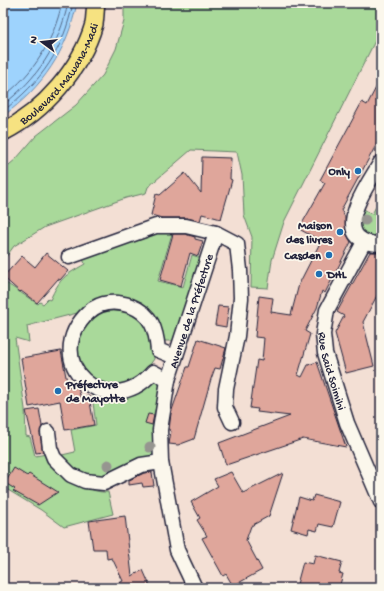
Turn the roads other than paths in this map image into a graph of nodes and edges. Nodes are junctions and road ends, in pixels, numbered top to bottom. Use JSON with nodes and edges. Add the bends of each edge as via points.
{"nodes":[{"id":1,"x":96,"y":3,"type":"edge"},
{"id":2,"x":3,"y":132,"type":"edge"},
{"id":3,"x":381,"y":162,"type":"edge"},
{"id":4,"x":216,"y":233,"type":"junction"},
{"id":5,"x":364,"y":242,"type":"junction"},
{"id":6,"x":381,"y":243,"type":"edge"},
{"id":7,"x":69,"y":257,"type":"dead end"},
{"id":8,"x":175,"y":356,"type":"junction"},
{"id":9,"x":168,"y":380,"type":"junction"},
{"id":10,"x":232,"y":422,"type":"dead end"},
{"id":11,"x":48,"y":432,"type":"dead end"},
{"id":12,"x":161,"y":462,"type":"junction"},
{"id":13,"x":381,"y":502,"type":"edge"},
{"id":14,"x":195,"y":588,"type":"edge"}],
"edges":[{"from":1,"to":2,"type":"main road","name":"Boulevard Mawana-Madi","via":[[94,24],[81,55],[60,86],[34,112]]},
{"from":3,"to":5,"type":"street","via":[[354,211],[352,224],[356,235]]},
{"from":4,"to":7,"type":"street","via":[[186,226],[156,226]]},
{"from":4,"to":8,"type":"street","name":"Avenue de la Préfecture"},
{"from":4,"to":10,"type":"street","via":[[237,244],[240,270],[241,298],[237,336],[226,389],[225,407]]},
{"from":5,"to":6,"type":"street"},
{"from":5,"to":13,"type":"street","name":"Rue Said Soimihi","via":[[327,310],[323,334],[324,353],[347,423]]},
{"from":8,"to":9,"type":"street","name":"Avenue de la Préfecture"},
{"from":8,"to":9,"type":"street","via":[[158,350],[156,332],[149,318],[137,308],[120,302],[106,302],[91,310],[81,319],[73,334],[70,350],[74,370],[91,386],[108,392],[120,392],[132,389],[152,372]]},
{"from":9,"to":12,"type":"street","name":"Avenue de la Préfecture","via":[[160,430]]},
{"from":11,"to":12,"type":"street","via":[[54,458],[72,475],[85,481],[104,484],[141,464]]},
{"from":12,"to":14,"type":"street","name":"Avenue de la Préfecture","via":[[177,550]]}]}
